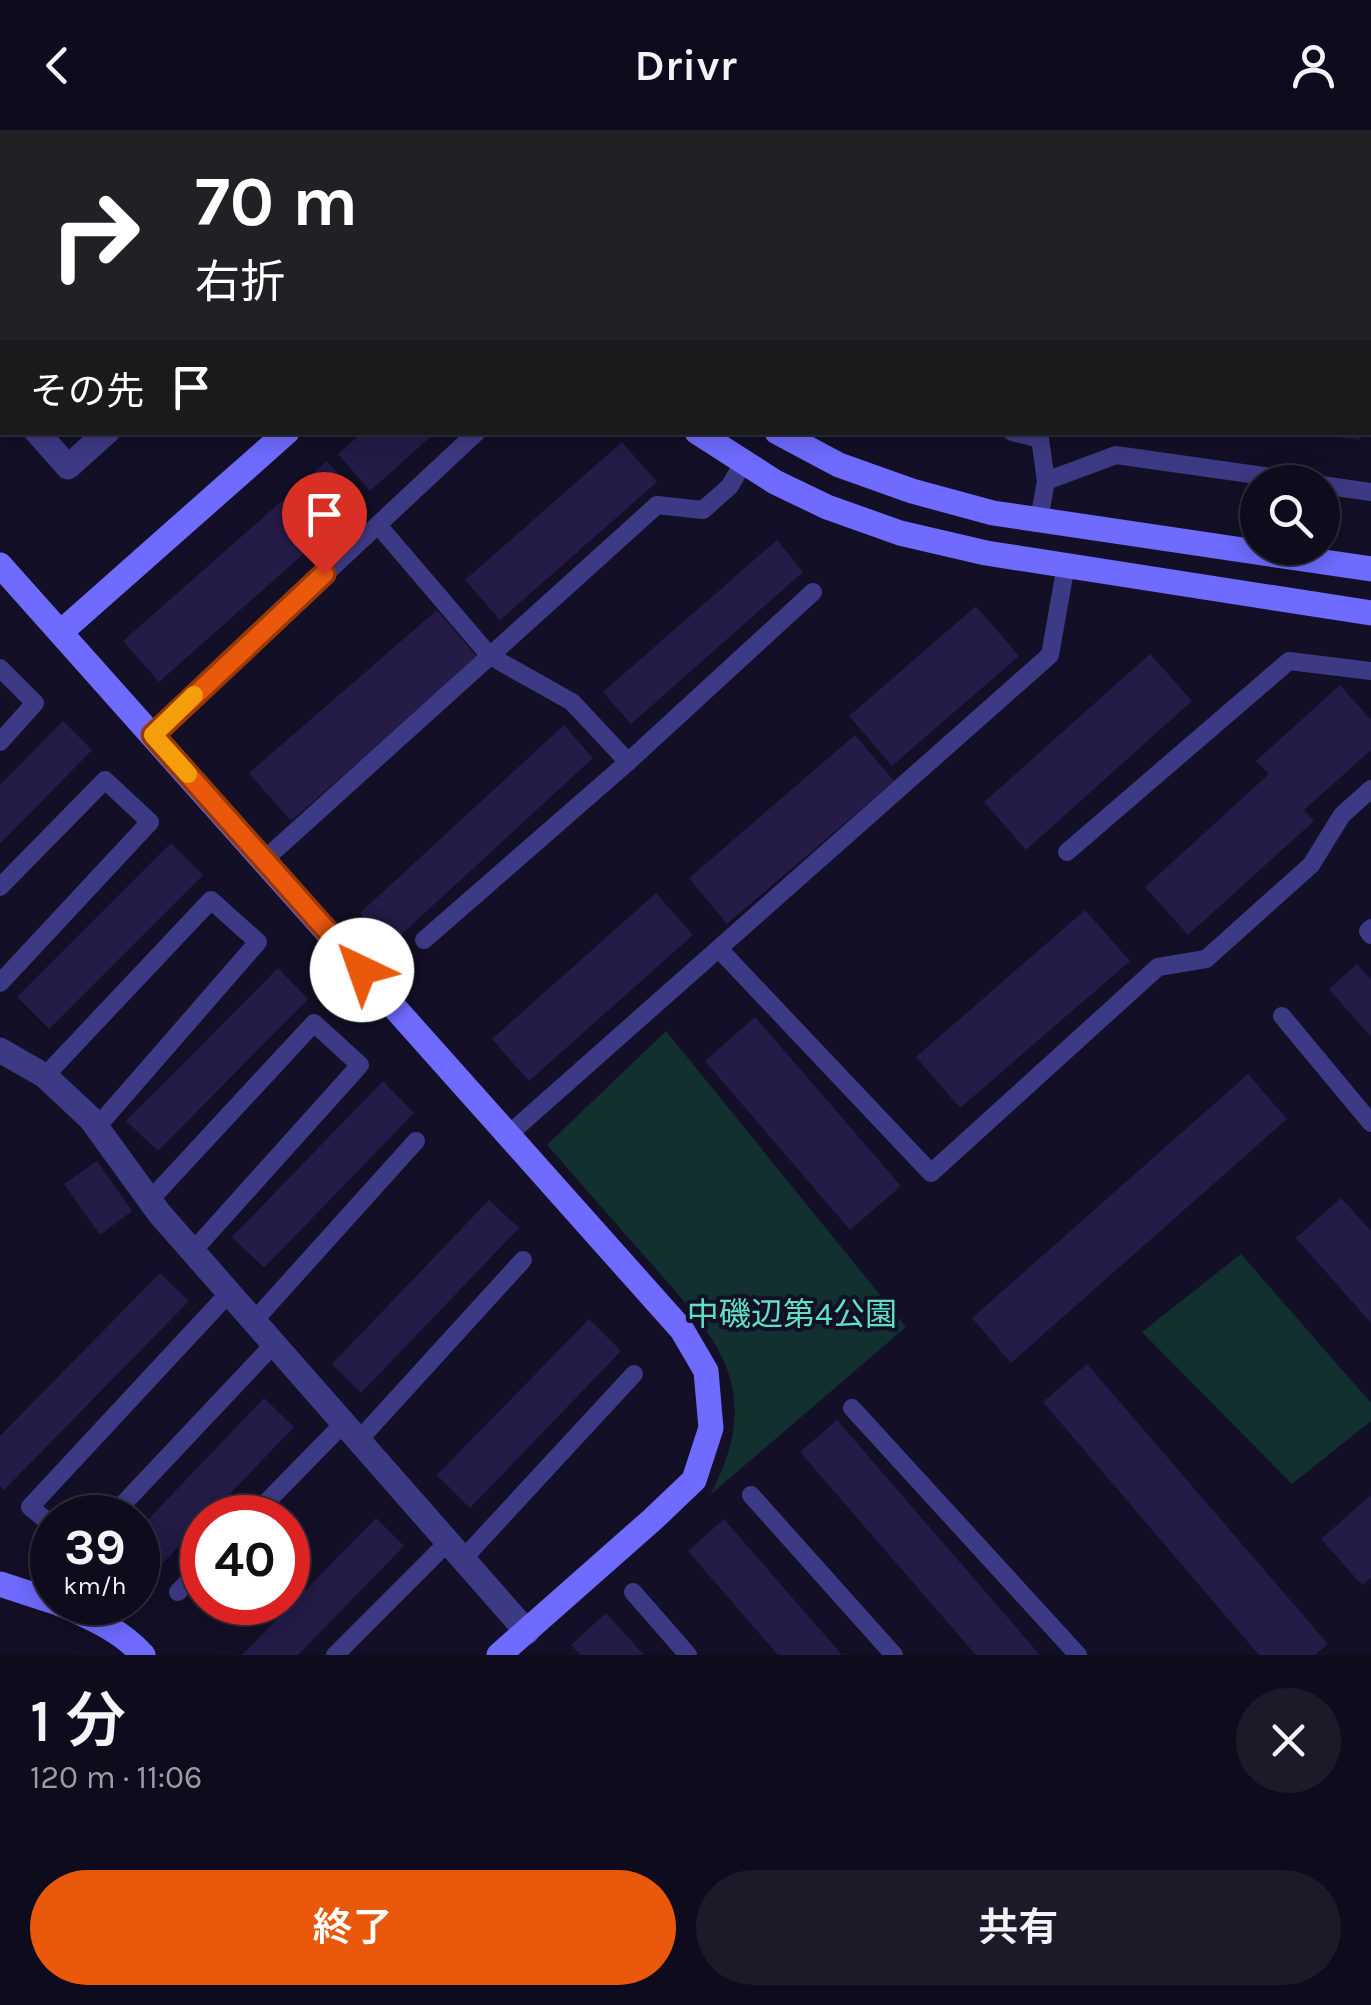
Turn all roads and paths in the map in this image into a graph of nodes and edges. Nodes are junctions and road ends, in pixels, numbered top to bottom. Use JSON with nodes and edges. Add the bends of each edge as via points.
{"nodes":[{"id":1,"x":40,"y":435,"type":"edge"},
{"id":2,"x":105,"y":435,"type":"edge"},
{"id":3,"x":280,"y":435,"type":"edge"},
{"id":4,"x":474,"y":435,"type":"edge"},
{"id":5,"x":702,"y":435,"type":"edge"},
{"id":6,"x":783,"y":435,"type":"edge"},
{"id":7,"x":1022,"y":435,"type":"edge"},
{"id":8,"x":742,"y":462,"type":"junction"},
{"id":9,"x":1240,"y":473,"type":"edge"},
{"id":10,"x":1046,"y":481,"type":"junction"},
{"id":11,"x":1340,"y":488,"type":"edge"},
{"id":12,"x":1371,"y":492,"type":"edge"},
{"id":13,"x":1038,"y":520,"type":"junction"},
{"id":14,"x":378,"y":525,"type":"junction"},
{"id":15,"x":0,"y":565,"type":"edge"},
{"id":16,"x":1066,"y":565,"type":"junction"},
{"id":17,"x":1371,"y":569,"type":"edge"},
{"id":18,"x":813,"y":592,"type":"dead end"},
{"id":19,"x":1371,"y":613,"type":"edge"},
{"id":20,"x":61,"y":632,"type":"junction"},
{"id":21,"x":490,"y":656,"type":"junction"},
{"id":22,"x":0,"y":668,"type":"edge"},
{"id":23,"x":1371,"y":670,"type":"edge"},
{"id":24,"x":153,"y":735,"type":"junction"},
{"id":25,"x":0,"y":742,"type":"edge"},
{"id":26,"x":628,"y":762,"type":"junction"},
{"id":27,"x":1371,"y":789,"type":"edge"},
{"id":28,"x":1067,"y":852,"type":"dead end"},
{"id":29,"x":264,"y":860,"type":"junction"},
{"id":30,"x":0,"y":887,"type":"edge"},
{"id":31,"x":424,"y":940,"type":"dead end"},
{"id":32,"x":719,"y":949,"type":"junction"},
{"id":33,"x":0,"y":983,"type":"edge"},
{"id":34,"x":1282,"y":1016,"type":"dead end"},
{"id":35,"x":0,"y":1050,"type":"edge"},
{"id":36,"x":45,"y":1076,"type":"junction"},
{"id":37,"x":1371,"y":1123,"type":"edge"},
{"id":38,"x":97,"y":1127,"type":"junction"},
{"id":39,"x":508,"y":1135,"type":"junction"},
{"id":40,"x":416,"y":1141,"type":"dead end"},
{"id":41,"x":150,"y":1200,"type":"junction"},
{"id":42,"x":192,"y":1252,"type":"junction"},
{"id":43,"x":523,"y":1260,"type":"dead end"},
{"id":44,"x":228,"y":1294,"type":"junction"},
{"id":45,"x":253,"y":1322,"type":"junction"},
{"id":46,"x":273,"y":1345,"type":"junction"},
{"id":47,"x":634,"y":1374,"type":"dead end"},
{"id":48,"x":852,"y":1408,"type":"dead end"},
{"id":49,"x":350,"y":1432,"type":"junction"},
{"id":50,"x":41,"y":1495,"type":"edge"},
{"id":51,"x":132,"y":1495,"type":"edge"},
{"id":52,"x":277,"y":1495,"type":"edge"},
{"id":53,"x":751,"y":1495,"type":"dead end"},
{"id":54,"x":455,"y":1551,"type":"junction"},
{"id":55,"x":0,"y":1584,"type":"edge"},
{"id":56,"x":633,"y":1592,"type":"dead end"},
{"id":57,"x":30,"y":1594,"type":"edge"},
{"id":58,"x":104,"y":1625,"type":"edge"},
{"id":59,"x":527,"y":1632,"type":"junction"},
{"id":60,"x":143,"y":1655,"type":"edge"},
{"id":61,"x":336,"y":1655,"type":"edge"},
{"id":62,"x":500,"y":1655,"type":"edge"},
{"id":63,"x":688,"y":1655,"type":"edge"},
{"id":64,"x":894,"y":1655,"type":"edge"},
{"id":65,"x":1078,"y":1655,"type":"edge"}],
"edges":[{"from":1,"to":2,"type":"street","via":[[68,468]]},
{"from":3,"to":20,"type":"street"},
{"from":4,"to":14,"type":"lane"},
{"from":5,"to":8,"type":"street"},
{"from":6,"to":13,"type":"street","via":[[912,492]]},
{"from":7,"to":10,"type":"lane","via":[[1040,440]]},
{"from":8,"to":16,"type":"street","via":[[827,507],[900,533]]},
{"from":8,"to":21,"type":"lane","via":[[730,486],[703,510],[657,505]]},
{"from":9,"to":10,"type":"lane","via":[[1116,455]]},
{"from":10,"to":13,"type":"lane"},
{"from":11,"to":12,"type":"lane"},
{"from":13,"to":17,"type":"street"},
{"from":14,"to":21,"type":"lane"},
{"from":14,"to":24,"type":"lane"},
{"from":15,"to":20,"type":"street"},
{"from":16,"to":19,"type":"street"},
{"from":16,"to":32,"type":"lane","via":[[1050,655]]},
{"from":18,"to":26,"type":"lane"},
{"from":20,"to":24,"type":"street"},
{"from":21,"to":26,"type":"lane","via":[[572,702]]},
{"from":21,"to":29,"type":"lane"},
{"from":22,"to":25,"type":"lane","via":[[35,703]]},
{"from":23,"to":28,"type":"lane","via":[[1288,661]]},
{"from":24,"to":29,"type":"street"},
{"from":26,"to":31,"type":"lane"},
{"from":27,"to":32,"type":"lane","via":[[1342,815],[1311,864],[1206,959],[1158,968],[931,1174]]},
{"from":29,"to":39,"type":"street"},
{"from":30,"to":33,"type":"lane","via":[[105,780],[150,822]]},
{"from":32,"to":39,"type":"lane"},
{"from":34,"to":37,"type":"lane"},
{"from":35,"to":36,"type":"street"},
{"from":36,"to":38,"type":"street"},
{"from":36,"to":38,"type":"lane","via":[[211,900],[258,942]]},
{"from":38,"to":41,"type":"street"},
{"from":39,"to":59,"type":"street","via":[[682,1330],[706,1371],[711,1428],[694,1480]]},
{"from":40,"to":45,"type":"lane"},
{"from":41,"to":42,"type":"street"},
{"from":41,"to":42,"type":"lane","via":[[314,1023],[360,1066]]},
{"from":42,"to":44,"type":"street"},
{"from":43,"to":49,"type":"lane"},
{"from":44,"to":45,"type":"street"},
{"from":44,"to":50,"type":"lane"},
{"from":45,"to":46,"type":"street"},
{"from":46,"to":49,"type":"street"},
{"from":46,"to":51,"type":"lane"},
{"from":47,"to":54,"type":"lane"},
{"from":48,"to":65,"type":"lane"},
{"from":49,"to":52,"type":"lane"},
{"from":49,"to":54,"type":"street"},
{"from":53,"to":64,"type":"lane"},
{"from":54,"to":59,"type":"street"},
{"from":54,"to":61,"type":"lane"},
{"from":55,"to":57,"type":"street"},
{"from":56,"to":63,"type":"lane"},
{"from":58,"to":60,"type":"street"},
{"from":59,"to":62,"type":"street"}]}
